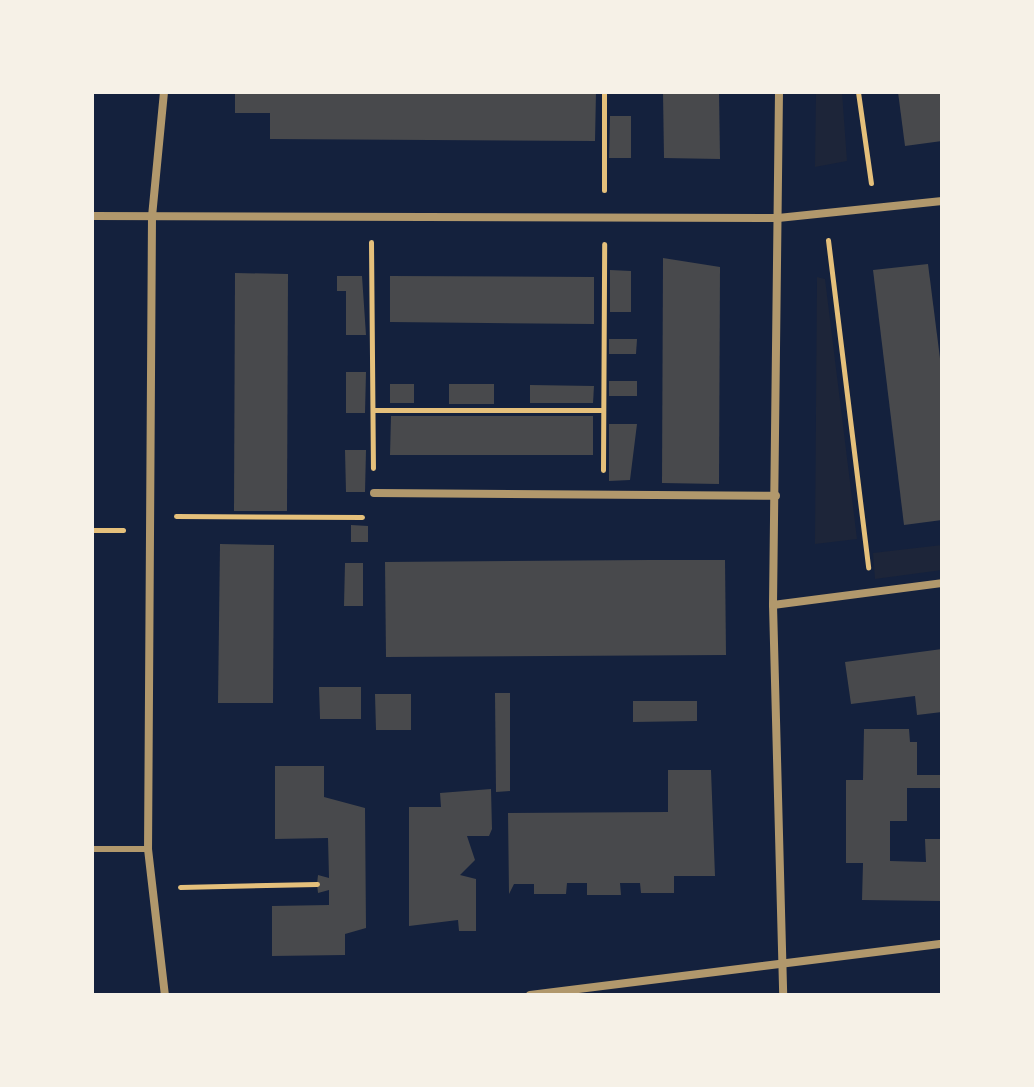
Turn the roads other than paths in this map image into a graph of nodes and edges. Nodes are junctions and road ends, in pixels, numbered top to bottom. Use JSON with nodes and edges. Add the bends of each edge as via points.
{"nodes":[{"id":1,"x":164,"y":92,"type":"edge"},
{"id":2,"x":779,"y":92,"type":"edge"},
{"id":3,"x":942,"y":201,"type":"edge"},
{"id":4,"x":92,"y":216,"type":"edge"},
{"id":5,"x":152,"y":216,"type":"junction"},
{"id":6,"x":778,"y":218,"type":"junction"},
{"id":7,"x":374,"y":493,"type":"road end"},
{"id":8,"x":776,"y":496,"type":"junction"},
{"id":9,"x":942,"y":583,"type":"edge"},
{"id":10,"x":773,"y":605,"type":"junction"},
{"id":11,"x":92,"y":849,"type":"edge"},
{"id":12,"x":148,"y":849,"type":"junction"},
{"id":13,"x":942,"y":944,"type":"edge"},
{"id":14,"x":779,"y":965,"type":"junction"},
{"id":15,"x":165,"y":995,"type":"edge"},
{"id":16,"x":530,"y":995,"type":"edge"},
{"id":17,"x":783,"y":995,"type":"edge"}],
"edges":[{"from":1,"to":5,"type":"street"},
{"from":2,"to":6,"type":"street"},
{"from":3,"to":6,"type":"street"},
{"from":4,"to":5,"type":"street"},
{"from":5,"to":6,"type":"street"},
{"from":5,"to":12,"type":"street"},
{"from":6,"to":8,"type":"street"},
{"from":7,"to":8,"type":"street"},
{"from":8,"to":10,"type":"street"},
{"from":9,"to":10,"type":"street"},
{"from":10,"to":14,"type":"street"},
{"from":11,"to":12,"type":"lane"},
{"from":12,"to":15,"type":"street"},
{"from":13,"to":14,"type":"street"},
{"from":14,"to":16,"type":"street"},
{"from":14,"to":17,"type":"street"}]}
